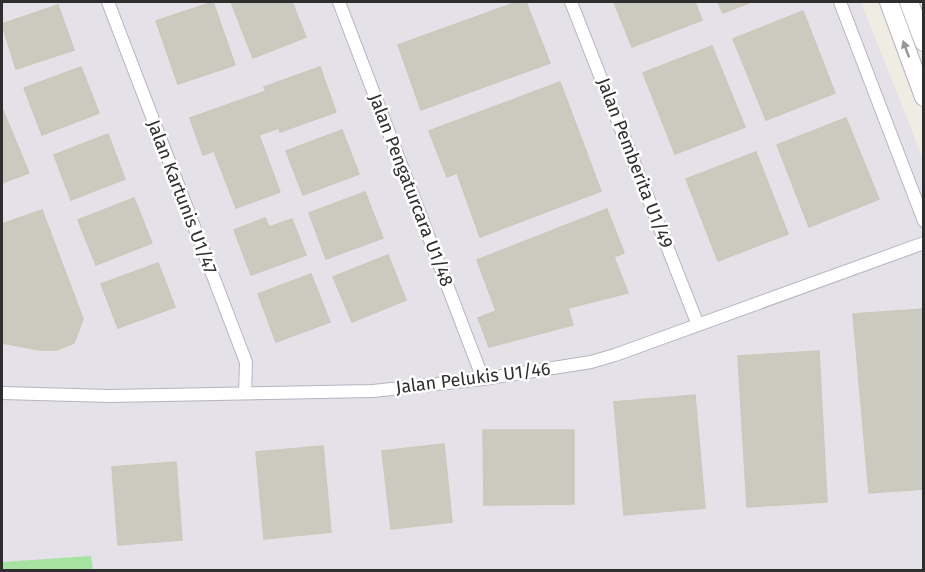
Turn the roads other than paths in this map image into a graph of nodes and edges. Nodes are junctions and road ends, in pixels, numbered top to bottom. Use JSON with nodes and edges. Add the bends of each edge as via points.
{"nodes":[{"id":1,"x":108,"y":2,"type":"edge"},
{"id":2,"x":339,"y":2,"type":"edge"},
{"id":3,"x":572,"y":2,"type":"edge"},
{"id":4,"x":840,"y":2,"type":"edge"},
{"id":5,"x":889,"y":2,"type":"edge"},
{"id":6,"x":909,"y":2,"type":"edge"},
{"id":7,"x":924,"y":42,"type":"edge"},
{"id":8,"x":924,"y":97,"type":"edge"},
{"id":9,"x":924,"y":221,"type":"edge"},
{"id":10,"x":924,"y":243,"type":"edge"},
{"id":11,"x":698,"y":325,"type":"junction"},
{"id":12,"x":483,"y":379,"type":"junction"},
{"id":13,"x":2,"y":393,"type":"edge"},
{"id":14,"x":245,"y":393,"type":"junction"}],
"edges":[{"from":1,"to":14,"type":"street","name":"Jalan Kartunis U1/47","via":[[246,362]]},
{"from":2,"to":12,"type":"street","name":"Jalan Pengaturcara U1/48"},
{"from":3,"to":11,"type":"street","name":"Jalan Pemberita U1/49"},
{"from":4,"to":9,"type":"street"},
{"from":8,"to":5,"type":"main road","one_way":true},
{"from":6,"to":7,"type":"main road"},
{"from":10,"to":11,"type":"street","name":"Jalan Pelukis U1/46"},
{"from":11,"to":12,"type":"street","name":"Jalan Pelukis U1/46","via":[[591,362]]},
{"from":12,"to":14,"type":"street","name":"Jalan Pelukis U1/46","via":[[373,391]]},
{"from":13,"to":14,"type":"street","name":"Jalan Pelukis U1/46"}]}
